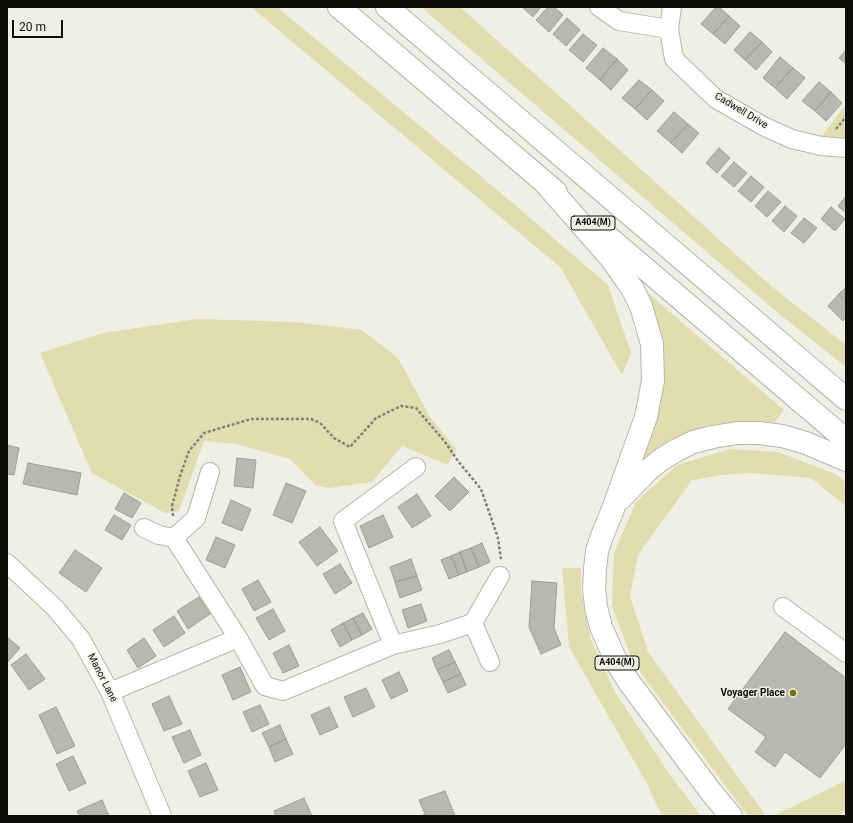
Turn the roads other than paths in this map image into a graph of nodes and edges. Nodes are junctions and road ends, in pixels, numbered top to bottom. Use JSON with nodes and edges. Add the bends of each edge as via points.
{"nodes":[{"id":1,"x":339,"y":7,"type":"edge"},
{"id":2,"x":387,"y":7,"type":"edge"},
{"id":3,"x":599,"y":7,"type":"edge"},
{"id":4,"x":672,"y":7,"type":"edge"},
{"id":5,"x":669,"y":29,"type":"junction"},
{"id":6,"x":846,"y":148,"type":"edge"},
{"id":7,"x":545,"y":183,"type":"junction"},
{"id":8,"x":846,"y":399,"type":"edge"},
{"id":9,"x":846,"y":440,"type":"edge"},
{"id":10,"x":846,"y":460,"type":"edge"},
{"id":11,"x":416,"y":467,"type":"dead end"},
{"id":12,"x":210,"y":472,"type":"dead end"},
{"id":13,"x":613,"y":509,"type":"junction"},
{"id":14,"x":144,"y":528,"type":"dead end"},
{"id":15,"x":174,"y":538,"type":"junction"},
{"id":16,"x":7,"y":563,"type":"edge"},
{"id":17,"x":500,"y":576,"type":"road end"},
{"id":18,"x":783,"y":607,"type":"dead end"},
{"id":19,"x":473,"y":623,"type":"junction"},
{"id":20,"x":238,"y":638,"type":"junction"},
{"id":21,"x":394,"y":645,"type":"junction"},
{"id":22,"x":846,"y":653,"type":"edge"},
{"id":23,"x":490,"y":662,"type":"dead end"},
{"id":24,"x":110,"y":692,"type":"junction"},
{"id":25,"x":162,"y":816,"type":"edge"},
{"id":26,"x":731,"y":816,"type":"edge"}],
"edges":[{"from":1,"to":7,"type":"highway","number":"A404(M)"},
{"from":2,"to":8,"type":"highway","number":"A404(M)"},
{"from":3,"to":5,"type":"street","via":[[619,21]]},
{"from":4,"to":5,"type":"street","name":"Cadwell Drive"},
{"from":5,"to":6,"type":"street","name":"Cadwell Drive","via":[[674,59],[716,98],[765,127],[792,139],[821,146]]},
{"from":7,"to":9,"type":"highway","number":"A404(M)"},
{"from":7,"to":13,"type":"highway","number":"A404(M)","via":[[625,278],[641,306],[652,344],[653,381],[648,411]]},
{"from":10,"to":13,"type":"highway","number":"A404(M)","via":[[782,436],[737,433],[713,437],[693,442],[662,459],[634,484]]},
{"from":11,"to":21,"type":"street","via":[[344,521]]},
{"from":12,"to":15,"type":"street","via":[[196,518]]},
{"from":13,"to":26,"type":"highway","number":"A404(M)","via":[[597,551],[595,569],[594,588],[601,627],[617,663],[629,682]]},
{"from":14,"to":15,"type":"street"},
{"from":15,"to":20,"type":"street"},
{"from":16,"to":24,"type":"street","name":"Manor Lane","via":[[55,608],[81,639]]},
{"from":17,"to":19,"type":"street"},
{"from":18,"to":22,"type":"street"},
{"from":19,"to":21,"type":"street"},
{"from":19,"to":23,"type":"street"},
{"from":20,"to":21,"type":"street","via":[[265,686],[283,691]]},
{"from":20,"to":24,"type":"street"},
{"from":24,"to":25,"type":"street","name":"Manor Lane"}]}
